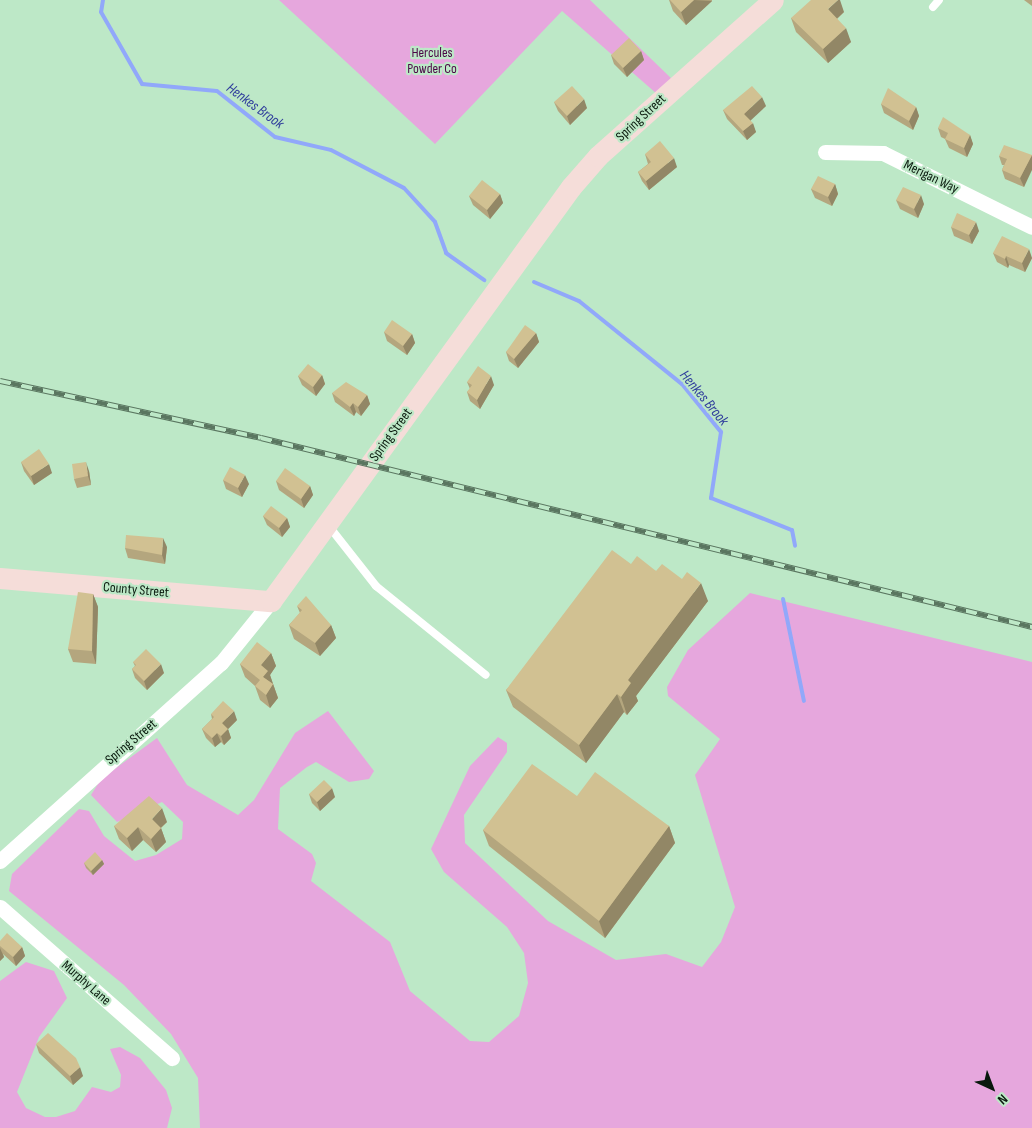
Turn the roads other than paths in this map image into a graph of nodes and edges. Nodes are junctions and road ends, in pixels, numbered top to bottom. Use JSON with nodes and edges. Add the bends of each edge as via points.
{"nodes":[{"id":1,"x":773,"y":0,"type":"edge"},
{"id":2,"x":939,"y":0,"type":"edge"},
{"id":3,"x":933,"y":8,"type":"dead end"},
{"id":4,"x":825,"y":152,"type":"dead end"},
{"id":5,"x":1032,"y":227,"type":"edge"},
{"id":6,"x":327,"y":524,"type":"junction"},
{"id":7,"x":0,"y":578,"type":"edge"},
{"id":8,"x":271,"y":601,"type":"junction"},
{"id":9,"x":486,"y":676,"type":"dead end"},
{"id":10,"x":0,"y":861,"type":"edge"},
{"id":11,"x":0,"y":907,"type":"edge"},
{"id":12,"x":172,"y":1058,"type":"dead end"}],
"edges":[{"from":1,"to":6,"type":"street","name":"Spring Street","via":[[598,156],[571,187]]},
{"from":2,"to":3,"type":"lane"},
{"from":4,"to":5,"type":"street","name":"Merigan Way","via":[[883,154]]},
{"from":6,"to":8,"type":"street","name":"Spring Street"},
{"from":6,"to":9,"type":"lane","via":[[376,586]]},
{"from":7,"to":8,"type":"street","name":"County Street"},
{"from":8,"to":10,"type":"street","name":"Spring Street","via":[[221,663]]},
{"from":11,"to":12,"type":"street","name":"Murphy Lane"}]}
